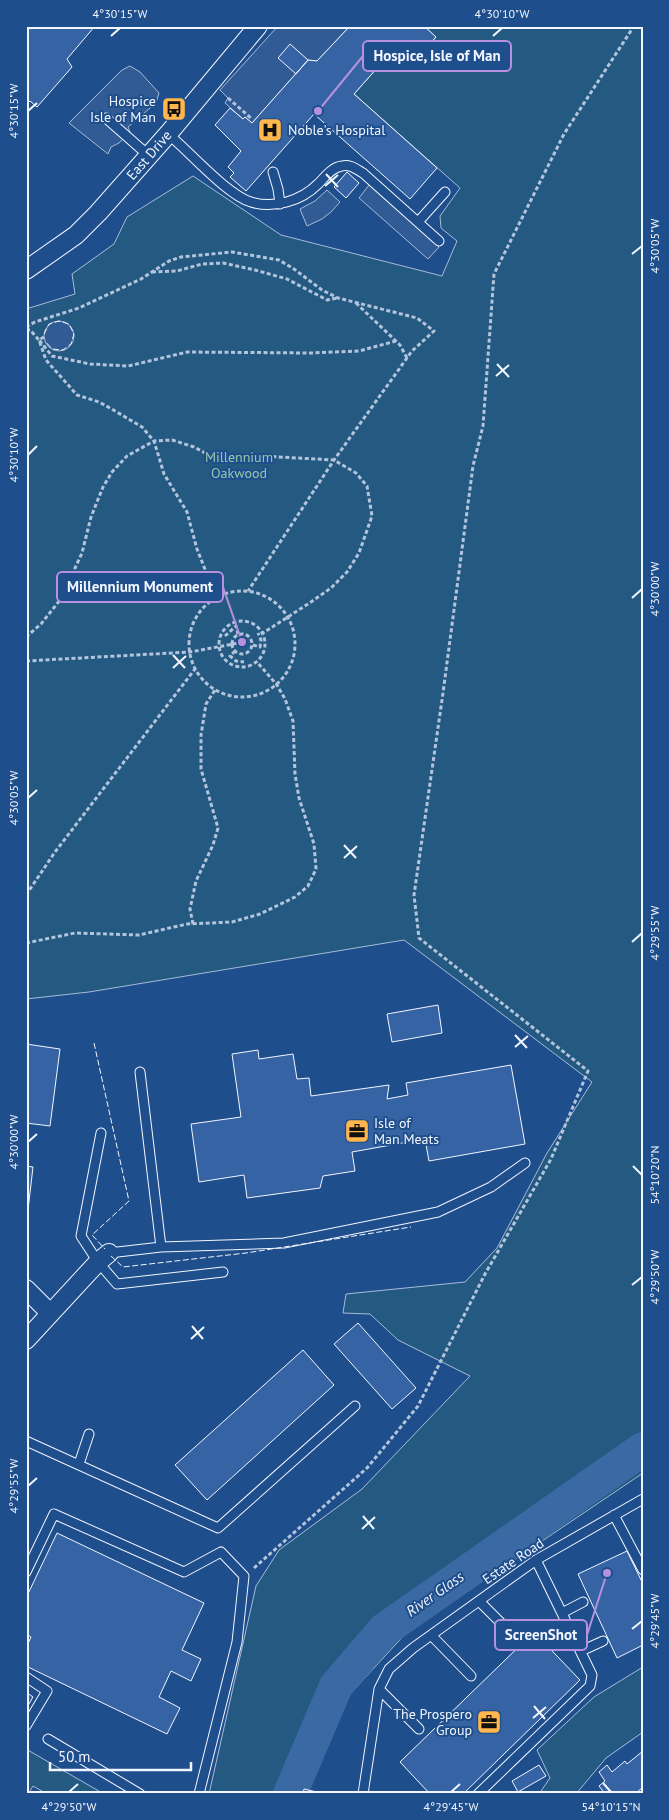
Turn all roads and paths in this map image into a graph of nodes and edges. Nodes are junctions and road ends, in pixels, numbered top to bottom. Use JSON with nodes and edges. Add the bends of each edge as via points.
{"nodes":[{"id":1,"x":258,"y":26,"type":"edge"},
{"id":2,"x":634,"y":26,"type":"edge"},
{"id":3,"x":228,"y":98,"type":"dead end"},
{"id":4,"x":106,"y":118,"type":"dead end"},
{"id":5,"x":252,"y":119,"type":"dead end"},
{"id":6,"x":168,"y":134,"type":"junction"},
{"id":7,"x":148,"y":155,"type":"junction"},
{"id":8,"x":272,"y":172,"type":"dead end"},
{"id":9,"x":445,"y":192,"type":"dead end"},
{"id":10,"x":280,"y":204,"type":"junction"},
{"id":11,"x":418,"y":222,"type":"junction"},
{"id":12,"x":439,"y":240,"type":"dead end"},
{"id":13,"x":26,"y":270,"type":"edge"},
{"id":14,"x":152,"y":272,"type":"junction"},
{"id":15,"x":338,"y":298,"type":"junction"},
{"id":16,"x":356,"y":302,"type":"junction"},
{"id":17,"x":26,"y":329,"type":"edge"},
{"id":18,"x":44,"y":338,"type":"dead end"},
{"id":19,"x":39,"y":340,"type":"junction"},
{"id":20,"x":396,"y":341,"type":"junction"},
{"id":21,"x":407,"y":358,"type":"junction"},
{"id":22,"x":154,"y":441,"type":"junction"},
{"id":23,"x":334,"y":460,"type":"junction"},
{"id":24,"x":248,"y":591,"type":"junction"},
{"id":25,"x":216,"y":597,"type":"junction"},
{"id":26,"x":289,"y":618,"type":"junction"},
{"id":27,"x":258,"y":633,"type":"dead end"},
{"id":28,"x":263,"y":633,"type":"junction"},
{"id":29,"x":238,"y":634,"type":"junction"},
{"id":30,"x":225,"y":636,"type":"dead end"},
{"id":31,"x":26,"y":637,"type":"edge"},
{"id":32,"x":239,"y":644,"type":"dead end"},
{"id":33,"x":253,"y":644,"type":"junction"},
{"id":34,"x":232,"y":645,"type":"junction"},
{"id":35,"x":219,"y":647,"type":"junction"},
{"id":36,"x":235,"y":651,"type":"junction"},
{"id":37,"x":190,"y":652,"type":"junction"},
{"id":38,"x":26,"y":661,"type":"edge"},
{"id":39,"x":244,"y":662,"type":"dead end"},
{"id":40,"x":257,"y":662,"type":"junction"},
{"id":41,"x":195,"y":669,"type":"junction"},
{"id":42,"x":277,"y":685,"type":"junction"},
{"id":43,"x":215,"y":690,"type":"junction"},
{"id":44,"x":26,"y":895,"type":"edge"},
{"id":45,"x":192,"y":924,"type":"junction"},
{"id":46,"x":26,"y":943,"type":"edge"},
{"id":47,"x":140,"y":1072,"type":"dead end"},
{"id":48,"x":101,"y":1133,"type":"dead end"},
{"id":49,"x":525,"y":1163,"type":"dead end"},
{"id":50,"x":161,"y":1247,"type":"junction"},
{"id":51,"x":103,"y":1258,"type":"junction"},
{"id":52,"x":223,"y":1272,"type":"dead end"},
{"id":53,"x":26,"y":1289,"type":"edge"},
{"id":54,"x":50,"y":1313,"type":"junction"},
{"id":55,"x":26,"y":1340,"type":"edge"},
{"id":56,"x":355,"y":1406,"type":"dead end"},
{"id":57,"x":89,"y":1434,"type":"dead end"},
{"id":58,"x":26,"y":1441,"type":"edge"},
{"id":59,"x":79,"y":1464,"type":"junction"},
{"id":60,"x":643,"y":1499,"type":"edge"},
{"id":61,"x":614,"y":1514,"type":"junction"},
{"id":62,"x":536,"y":1560,"type":"junction"},
{"id":63,"x":643,"y":1570,"type":"edge"},
{"id":64,"x":26,"y":1572,"type":"edge"},
{"id":65,"x":244,"y":1576,"type":"junction"},
{"id":66,"x":479,"y":1601,"type":"junction"},
{"id":67,"x":583,"y":1602,"type":"dead end"},
{"id":68,"x":562,"y":1613,"type":"junction"},
{"id":69,"x":431,"y":1636,"type":"junction"},
{"id":70,"x":515,"y":1637,"type":"dead end"},
{"id":71,"x":603,"y":1641,"type":"dead end"},
{"id":72,"x":581,"y":1652,"type":"junction"},
{"id":73,"x":472,"y":1676,"type":"dead end"},
{"id":74,"x":26,"y":1677,"type":"edge"},
{"id":75,"x":379,"y":1689,"type":"junction"},
{"id":76,"x":26,"y":1726,"type":"edge"},
{"id":77,"x":419,"y":1728,"type":"dead end"},
{"id":78,"x":48,"y":1739,"type":"dead end"},
{"id":79,"x":140,"y":1794,"type":"edge"},
{"id":80,"x":199,"y":1794,"type":"edge"},
{"id":81,"x":363,"y":1794,"type":"edge"},
{"id":82,"x":478,"y":1794,"type":"edge"}],
"edges":[{"from":1,"to":6,"type":"street","name":"East Drive"},
{"from":2,"to":65,"type":"path","via":[[564,134],[494,274],[483,426],[473,466],[414,895],[419,938],[588,1071],[551,1159],[485,1274],[418,1406],[367,1468]]},
{"from":3,"to":5,"type":"path"},
{"from":4,"to":7,"type":"lane"},
{"from":6,"to":7,"type":"street","name":"East Drive"},
{"from":6,"to":10,"type":"lane","via":[[234,193],[250,202]]},
{"from":7,"to":13,"type":"street","name":"East Drive","via":[[76,235]]},
{"from":8,"to":10,"type":"lane"},
{"from":9,"to":11,"type":"lane"},
{"from":10,"to":11,"type":"lane","via":[[303,196],[333,169],[352,166]]},
{"from":11,"to":12,"type":"lane"},
{"from":14,"to":15,"type":"path","via":[[223,263],[287,279],[327,300]]},
{"from":14,"to":15,"type":"path","via":[[180,257],[232,252],[279,260]]},
{"from":14,"to":17,"type":"path","via":[[79,308],[35,322]]},
{"from":15,"to":16,"type":"path"},
{"from":16,"to":20,"type":"path"},
{"from":16,"to":21,"type":"path","via":[[417,318],[434,331]]},
{"from":17,"to":19,"type":"path"},
{"from":18,"to":19,"type":"path"},
{"from":19,"to":20,"type":"path","via":[[52,356],[90,364],[128,366],[187,352],[351,351]]},
{"from":19,"to":22,"type":"path","via":[[46,360],[77,395],[99,402],[142,427]]},
{"from":20,"to":21,"type":"path"},
{"from":21,"to":23,"type":"path"},
{"from":22,"to":23,"type":"path","via":[[172,440],[214,457]]},
{"from":22,"to":25,"type":"path","via":[[164,474],[187,512]]},
{"from":22,"to":31,"type":"path","via":[[126,456],[112,472],[91,518],[82,553],[60,600]]},
{"from":23,"to":24,"type":"path"},
{"from":23,"to":26,"type":"path","via":[[356,473],[367,486],[372,516],[359,553],[347,572],[331,588]]},
{"from":24,"to":25,"type":"path"},
{"from":24,"to":26,"type":"path","via":[[264,595],[278,604]]},
{"from":25,"to":37,"type":"path","via":[[194,620]]},
{"from":26,"to":28,"type":"path"},
{"from":26,"to":42,"type":"path","via":[[295,635],[295,653],[289,670]]},
{"from":27,"to":33,"type":"path","via":[[260,647]]},
{"from":28,"to":35,"type":"path","via":[[252,623],[231,623],[221,633]]},
{"from":28,"to":40,"type":"path","via":[[264,652]]},
{"from":29,"to":30,"type":"path","via":[[236,626]]},
{"from":29,"to":33,"type":"path","via":[[248,635]]},
{"from":29,"to":34,"type":"path"},
{"from":32,"to":34,"type":"path"},
{"from":33,"to":36,"type":"path","via":[[244,654]]},
{"from":34,"to":35,"type":"path"},
{"from":34,"to":36,"type":"path"},
{"from":35,"to":37,"type":"path"},
{"from":35,"to":40,"type":"path","via":[[224,658],[234,666],[246,667]]},
{"from":36,"to":39,"type":"path","via":[[230,656]]},
{"from":37,"to":38,"type":"path"},
{"from":37,"to":41,"type":"path"},
{"from":40,"to":42,"type":"path"},
{"from":41,"to":43,"type":"path"},
{"from":41,"to":44,"type":"path","via":[[54,852]]},
{"from":42,"to":43,"type":"path","via":[[263,694],[247,698]]},
{"from":42,"to":45,"type":"path","via":[[293,721],[295,774],[314,844],[316,870],[308,886],[295,897],[260,914],[232,922]]},
{"from":43,"to":45,"type":"path","via":[[206,704],[201,769],[218,828],[196,881],[190,909]]},
{"from":45,"to":46,"type":"path","via":[[140,935],[75,933]]},
{"from":47,"to":50,"type":"lane"},
{"from":48,"to":51,"type":"lane","via":[[81,1236]]},
{"from":49,"to":50,"type":"lane","via":[[491,1187],[438,1212],[284,1243]]},
{"from":50,"to":51,"type":"lane"},
{"from":51,"to":52,"type":"lane","via":[[118,1284]]},
{"from":51,"to":54,"type":"street"},
{"from":53,"to":54,"type":"street"},
{"from":54,"to":55,"type":"street"},
{"from":56,"to":59,"type":"lane","via":[[218,1528]]},
{"from":57,"to":59,"type":"lane"},
{"from":58,"to":59,"type":"lane"},
{"from":60,"to":61,"type":"lane","name":"Estate Road"},
{"from":61,"to":62,"type":"lane","name":"Estate Road"},
{"from":61,"to":63,"type":"lane"},
{"from":62,"to":66,"type":"lane","name":"Estate Road"},
{"from":62,"to":68,"type":"lane"},
{"from":64,"to":65,"type":"lane","via":[[54,1514],[184,1572],[221,1552]]},
{"from":65,"to":80,"type":"lane","via":[[237,1642]]},
{"from":66,"to":69,"type":"lane","name":"Estate Road"},
{"from":66,"to":70,"type":"lane"},
{"from":67,"to":68,"type":"lane"},
{"from":68,"to":72,"type":"lane"},
{"from":69,"to":73,"type":"lane"},
{"from":69,"to":75,"type":"lane","name":"Estate Road","via":[[389,1669]]},
{"from":71,"to":72,"type":"lane"},
{"from":72,"to":82,"type":"lane","via":[[592,1675],[590,1686]]},
{"from":74,"to":76,"type":"lane","via":[[47,1691]]},
{"from":75,"to":77,"type":"lane"},
{"from":75,"to":81,"type":"lane","name":"Estate Road"},
{"from":78,"to":79,"type":"lane"}]}
